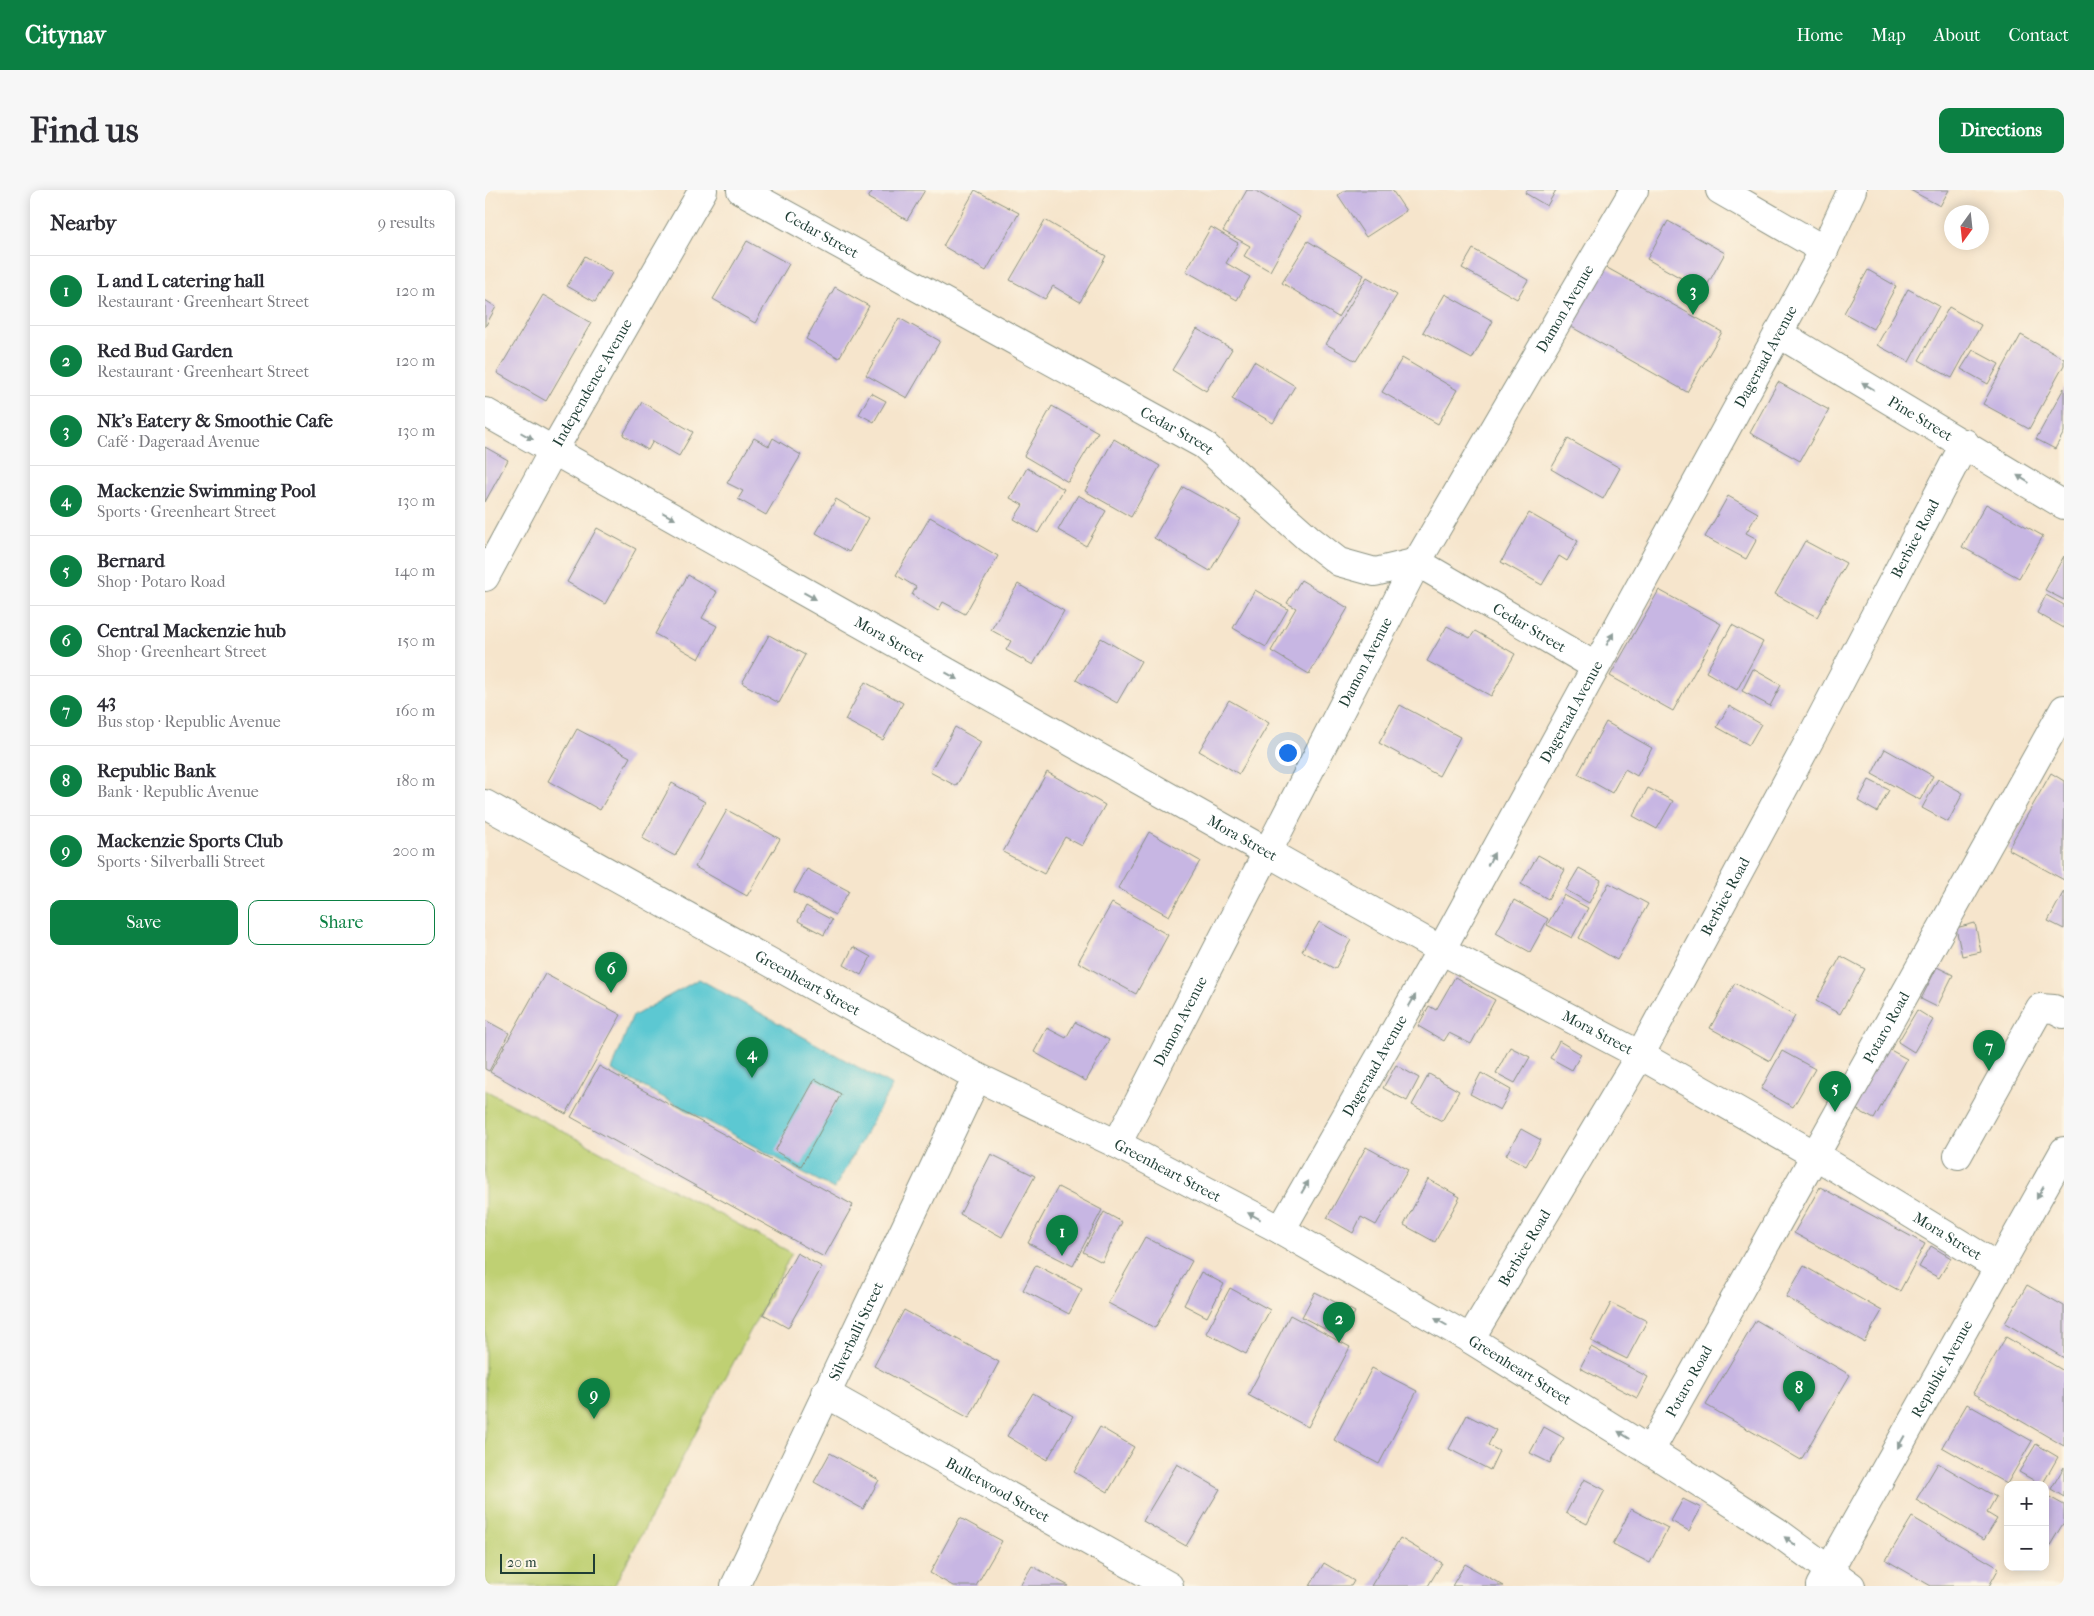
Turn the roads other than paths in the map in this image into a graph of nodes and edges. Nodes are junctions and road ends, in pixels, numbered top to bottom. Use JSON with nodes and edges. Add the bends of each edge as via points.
{"nodes":[{"id":1,"x":703,"y":190,"type":"edge"},
{"id":2,"x":741,"y":190,"type":"edge"},
{"id":3,"x":1634,"y":190,"type":"edge"},
{"id":4,"x":1720,"y":190,"type":"edge"},
{"id":5,"x":1852,"y":190,"type":"edge"},
{"id":6,"x":1824,"y":250,"type":"junction"},
{"id":7,"x":1777,"y":333,"type":"junction"},
{"id":8,"x":485,"y":412,"type":"edge"},
{"id":9,"x":1965,"y":444,"type":"junction"},
{"id":10,"x":553,"y":451,"type":"junction"},
{"id":11,"x":2064,"y":505,"type":"edge"},
{"id":12,"x":1417,"y":562,"type":"junction"},
{"id":13,"x":485,"y":577,"type":"edge"},
{"id":14,"x":1595,"y":666,"type":"junction"},
{"id":15,"x":2064,"y":709,"type":"edge"},
{"id":16,"x":485,"y":804,"type":"edge"},
{"id":17,"x":1267,"y":853,"type":"junction"},
{"id":18,"x":1441,"y":950,"type":"junction"},
{"id":19,"x":2064,"y":1014,"type":"edge"},
{"id":20,"x":1640,"y":1055,"type":"junction"},
{"id":21,"x":977,"y":1076,"type":"junction"},
{"id":22,"x":1117,"y":1144,"type":"junction"},
{"id":23,"x":2064,"y":1151,"type":"edge"},
{"id":24,"x":1958,"y":1154,"type":"dead end"},
{"id":25,"x":1815,"y":1155,"type":"junction"},
{"id":26,"x":1281,"y":1230,"type":"junction"},
{"id":27,"x":1998,"y":1267,"type":"junction"},
{"id":28,"x":1470,"y":1339,"type":"junction"},
{"id":29,"x":825,"y":1393,"type":"junction"},
{"id":30,"x":1650,"y":1451,"type":"junction"},
{"id":31,"x":1833,"y":1581,"type":"edge"},
{"id":32,"x":735,"y":1586,"type":"edge"},
{"id":33,"x":1169,"y":1586,"type":"edge"}],
"edges":[{"from":1,"to":10,"type":"street","name":"Independence Avenue"},
{"from":2,"to":12,"type":"street","name":"Cedar Street","via":[[1204,445],[1339,562],[1375,572]]},
{"from":3,"to":12,"type":"street","name":"Damon Avenue"},
{"from":4,"to":6,"type":"street"},
{"from":5,"to":6,"type":"street","name":"Dageraad Avenue"},
{"from":6,"to":7,"type":"street","name":"Dageraad Avenue"},
{"from":9,"to":7,"type":"street","name":"Pine Street","one_way":true},
{"from":14,"to":7,"type":"street","name":"Dageraad Avenue","one_way":true},
{"from":8,"to":10,"type":"street","name":"Mora Street","one_way":true},
{"from":11,"to":9,"type":"street","name":"Pine Street","one_way":true},
{"from":9,"to":20,"type":"street","name":"Berbice Road"},
{"from":10,"to":13,"type":"street","name":"Independence Avenue"},
{"from":10,"to":17,"type":"street","name":"Mora Street","one_way":true},
{"from":12,"to":14,"type":"street","name":"Cedar Street"},
{"from":12,"to":17,"type":"street","name":"Damon Avenue"},
{"from":18,"to":14,"type":"street","name":"Dageraad Avenue","one_way":true},
{"from":15,"to":25,"type":"street","name":"Potaro Road"},
{"from":16,"to":21,"type":"street","name":"Greenheart Street"},
{"from":17,"to":18,"type":"street","name":"Mora Street"},
{"from":17,"to":22,"type":"street","name":"Damon Avenue"},
{"from":18,"to":20,"type":"street","name":"Mora Street"},
{"from":26,"to":18,"type":"street","name":"Dageraad Avenue","one_way":true},
{"from":19,"to":24,"type":"street","via":[[2055,1009],[2039,1008]]},
{"from":20,"to":25,"type":"street","name":"Mora Street"},
{"from":20,"to":28,"type":"street","name":"Berbice Road"},
{"from":21,"to":22,"type":"street","name":"Greenheart Street"},
{"from":21,"to":29,"type":"street","name":"Silverballi Street"},
{"from":26,"to":22,"type":"street","name":"Greenheart Street","one_way":true},
{"from":23,"to":27,"type":"street","name":"Republic Avenue","one_way":true},
{"from":25,"to":27,"type":"street","name":"Mora Street"},
{"from":25,"to":30,"type":"street","name":"Potaro Road"},
{"from":28,"to":26,"type":"street","name":"Greenheart Street","one_way":true},
{"from":27,"to":31,"type":"street","name":"Republic Avenue","one_way":true},
{"from":30,"to":28,"type":"street","name":"Greenheart Street","one_way":true},
{"from":29,"to":32,"type":"street","name":"Silverballi Street"},
{"from":29,"to":33,"type":"street","name":"Bulletwood Street"},
{"from":31,"to":30,"type":"street","name":"Greenheart Street","one_way":true,"via":[[1776,1531]]}]}
